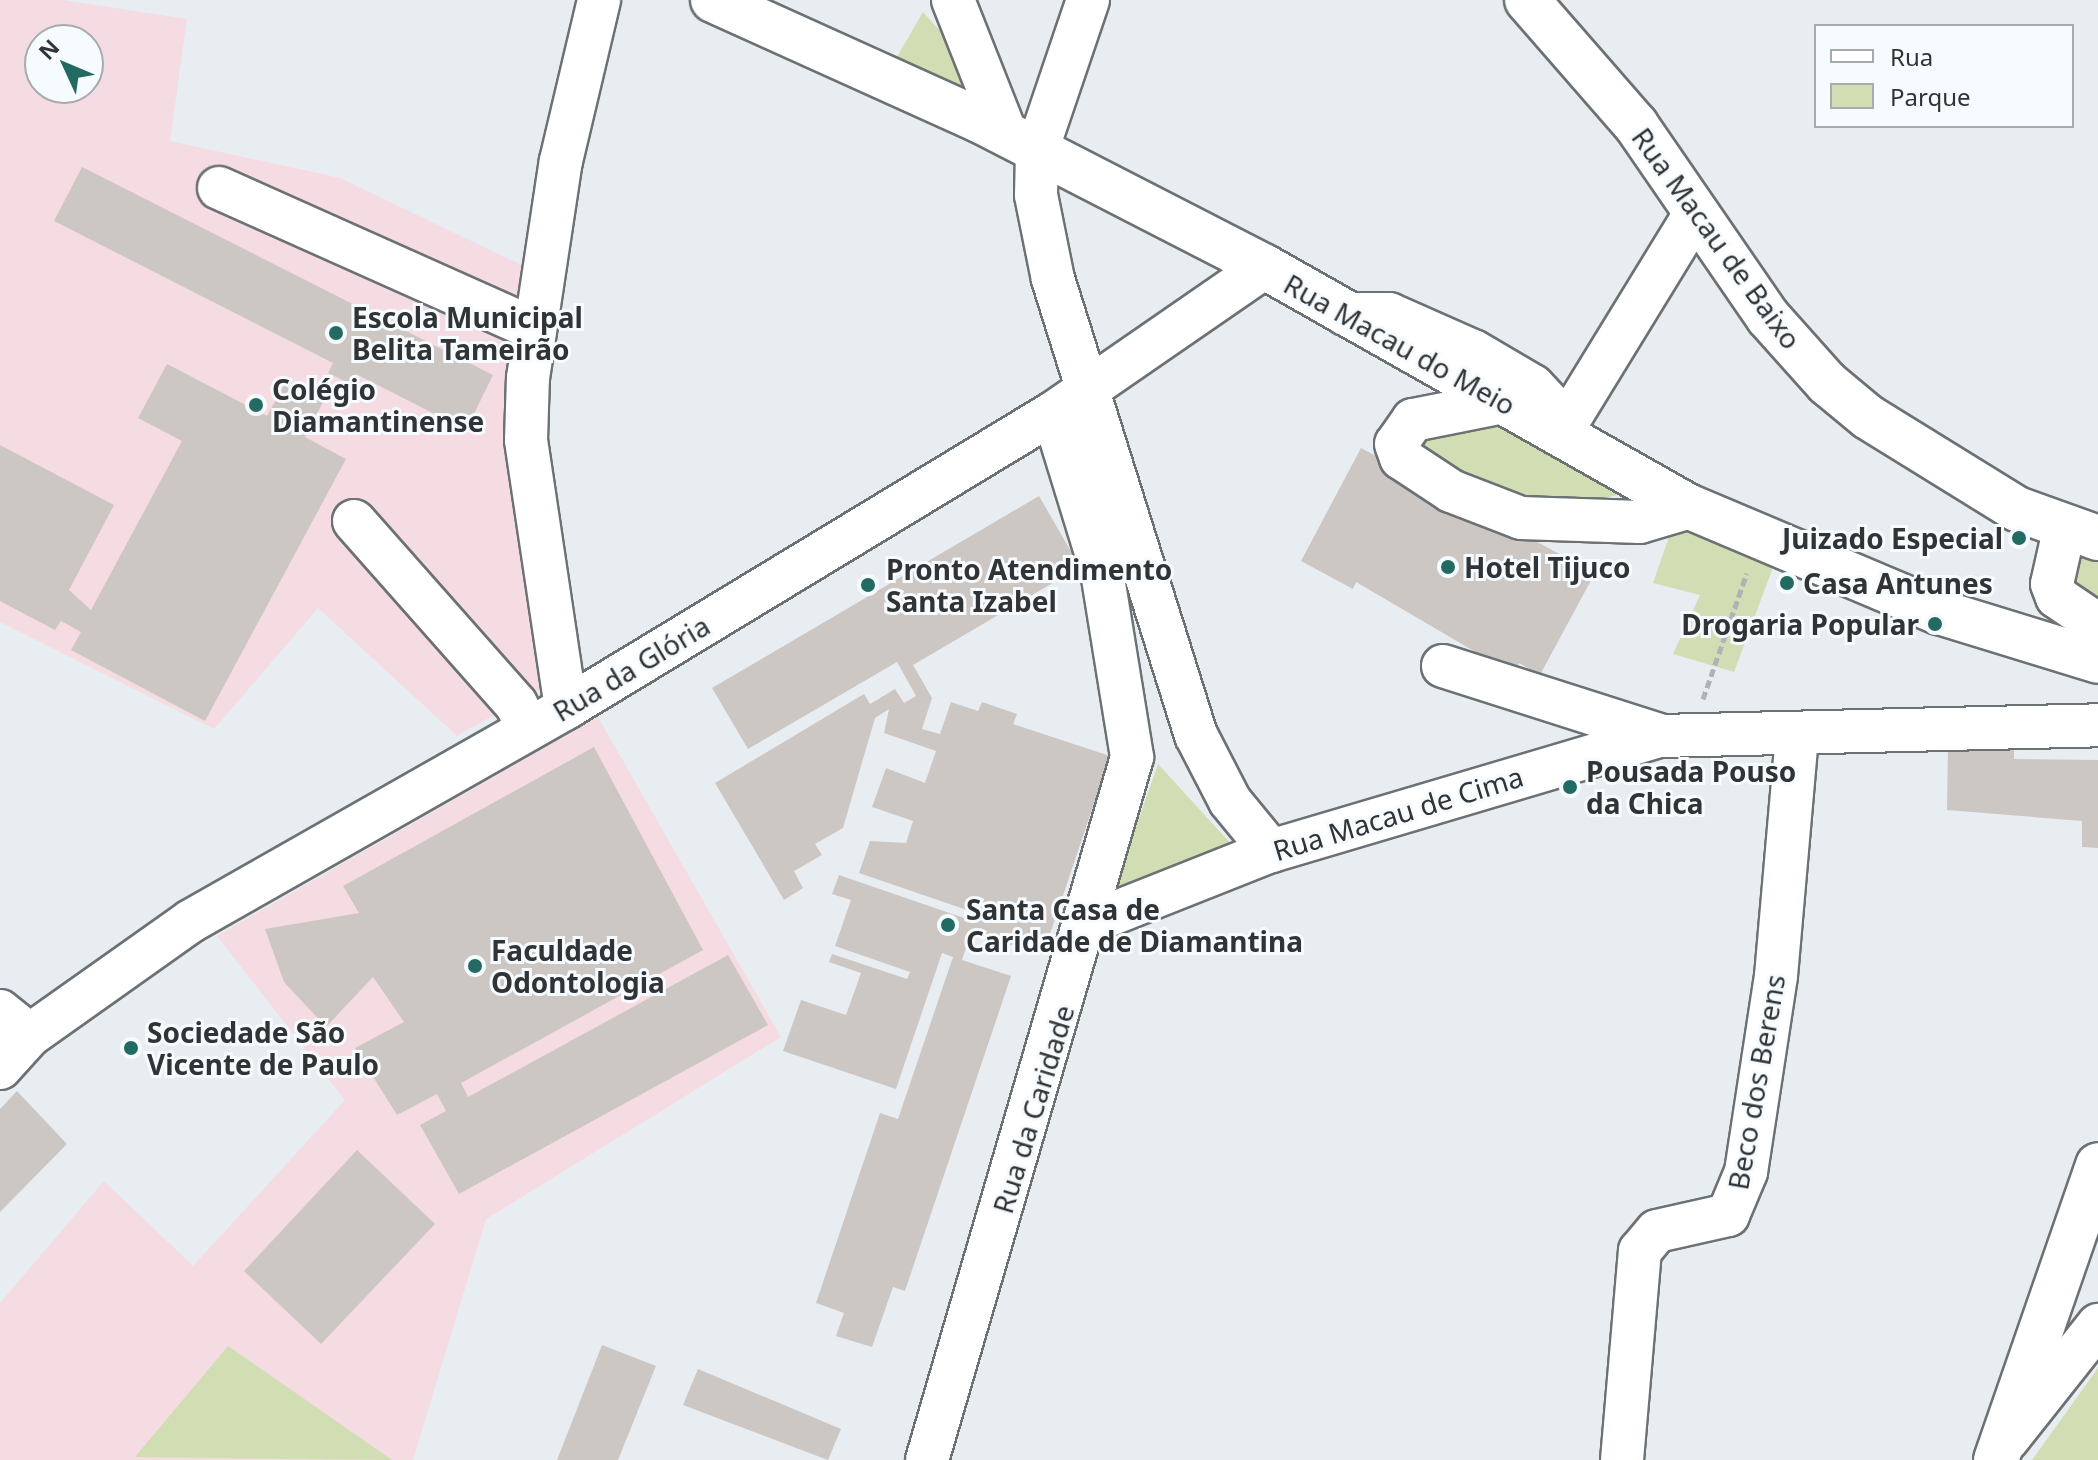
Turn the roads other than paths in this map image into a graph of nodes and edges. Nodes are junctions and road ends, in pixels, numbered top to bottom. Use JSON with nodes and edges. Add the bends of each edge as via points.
{"nodes":[{"id":1,"x":599,"y":0,"type":"edge"},
{"id":2,"x":713,"y":0,"type":"edge"},
{"id":3,"x":953,"y":0,"type":"edge"},
{"id":4,"x":1088,"y":0,"type":"edge"},
{"id":5,"x":1527,"y":0,"type":"edge"},
{"id":6,"x":1022,"y":142,"type":"junction"},
{"id":7,"x":219,"y":188,"type":"dead end"},
{"id":8,"x":1696,"y":212,"type":"junction"},
{"id":9,"x":1265,"y":267,"type":"junction"},
{"id":10,"x":1345,"y":314,"type":"junction"},
{"id":11,"x":534,"y":329,"type":"junction"},
{"id":12,"x":1089,"y":389,"type":"junction"},
{"id":13,"x":1504,"y":402,"type":"junction"},
{"id":14,"x":1053,"y":413,"type":"junction"},
{"id":15,"x":1555,"y":431,"type":"junction"},
{"id":16,"x":1690,"y":507,"type":"junction"},
{"id":17,"x":354,"y":521,"type":"dead end"},
{"id":18,"x":2082,"y":532,"type":"edge"},
{"id":19,"x":2098,"y":625,"type":"edge"},
{"id":20,"x":2098,"y":661,"type":"edge"},
{"id":21,"x":1443,"y":666,"type":"dead end"},
{"id":22,"x":566,"y":708,"type":"junction"},
{"id":23,"x":2098,"y":725,"type":"edge"},
{"id":24,"x":529,"y":729,"type":"junction"},
{"id":25,"x":1196,"y":735,"type":"junction"},
{"id":26,"x":1676,"y":735,"type":"junction"},
{"id":27,"x":1797,"y":735,"type":"junction"},
{"id":28,"x":1132,"y":757,"type":"junction"},
{"id":29,"x":1271,"y":851,"type":"junction"},
{"id":30,"x":1089,"y":923,"type":"junction"},
{"id":31,"x":15,"y":1023,"type":"edge"},
{"id":32,"x":0,"y":1068,"type":"edge"},
{"id":33,"x":2098,"y":1165,"type":"edge"},
{"id":34,"x":2098,"y":1325,"type":"edge"},
{"id":35,"x":1998,"y":1454,"type":"edge"},
{"id":36,"x":927,"y":1460,"type":"edge"},
{"id":37,"x":1622,"y":1460,"type":"edge"}],
"edges":[{"from":1,"to":11,"type":"street","via":[[561,161]]},
{"from":2,"to":6,"type":"main road","name":"Rua Macau do Meio"},
{"from":3,"to":6,"type":"street"},
{"from":4,"to":6,"type":"street"},
{"from":5,"to":8,"type":"main road","name":"Rua Macau de Baixo","via":[[1636,125]]},
{"from":6,"to":9,"type":"main road","name":"Rua Macau do Meio"},
{"from":6,"to":12,"type":"street","via":[[1053,279]]},
{"from":7,"to":11,"type":"street"},
{"from":8,"to":15,"type":"street"},
{"from":8,"to":18,"type":"main road","name":"Rua Macau de Baixo","via":[[1768,317],[1827,383],[1868,417],[2017,509]]},
{"from":9,"to":10,"type":"main road","name":"Rua Macau do Meio"},
{"from":9,"to":12,"type":"street","name":"Rua da Glória"},
{"from":10,"to":13,"type":"main road","name":"Rua Macau do Meio"},
{"from":10,"to":15,"type":"street","via":[[1389,314],[1473,351],[1533,386],[1551,405]]},
{"from":11,"to":22,"type":"street","via":[[526,440]]},
{"from":12,"to":14,"type":"street","name":"Rua da Glória"},
{"from":12,"to":25,"type":"street"},
{"from":13,"to":15,"type":"main road","name":"Rua Macau do Meio"},
{"from":13,"to":16,"type":"street","via":[[1413,420],[1396,444],[1401,458],[1451,491],[1521,518],[1640,522]]},
{"from":14,"to":22,"type":"street","name":"Rua da Glória"},
{"from":14,"to":28,"type":"street","via":[[1102,572]]},
{"from":15,"to":16,"type":"main road","name":"Rua Macau do Meio"},
{"from":16,"to":20,"type":"main road","name":"Rua Macau do Meio","via":[[1939,612]]},
{"from":17,"to":24,"type":"street","via":[[516,704]]},
{"from":18,"to":19,"type":"street","via":[[2052,584],[2057,597]]},
{"from":21,"to":26,"type":"street"},
{"from":22,"to":24,"type":"street","name":"Rua da Glória"},
{"from":23,"to":27,"type":"street","name":"Rua Macau de Cima"},
{"from":24,"to":31,"type":"street","name":"Rua da Glória"},
{"from":25,"to":28,"type":"street"},
{"from":25,"to":29,"type":"street","via":[[1230,801]]},
{"from":26,"to":27,"type":"street","name":"Rua Macau de Cima"},
{"from":26,"to":29,"type":"street","name":"Rua Macau de Cima"},
{"from":27,"to":37,"type":"street","name":"Beco dos Berens","via":[[1776,976],[1746,1172],[1728,1215],[1657,1231],[1640,1251]]},
{"from":28,"to":30,"type":"street","name":"Rua da Caridade"},
{"from":29,"to":30,"type":"street","name":"Rua Macau de Cima"},
{"from":30,"to":36,"type":"street","name":"Rua da Caridade"},
{"from":31,"to":32,"type":"street","name":"Rua da Glória"},
{"from":33,"to":35,"type":"main road"},
{"from":34,"to":35,"type":"street"}]}
